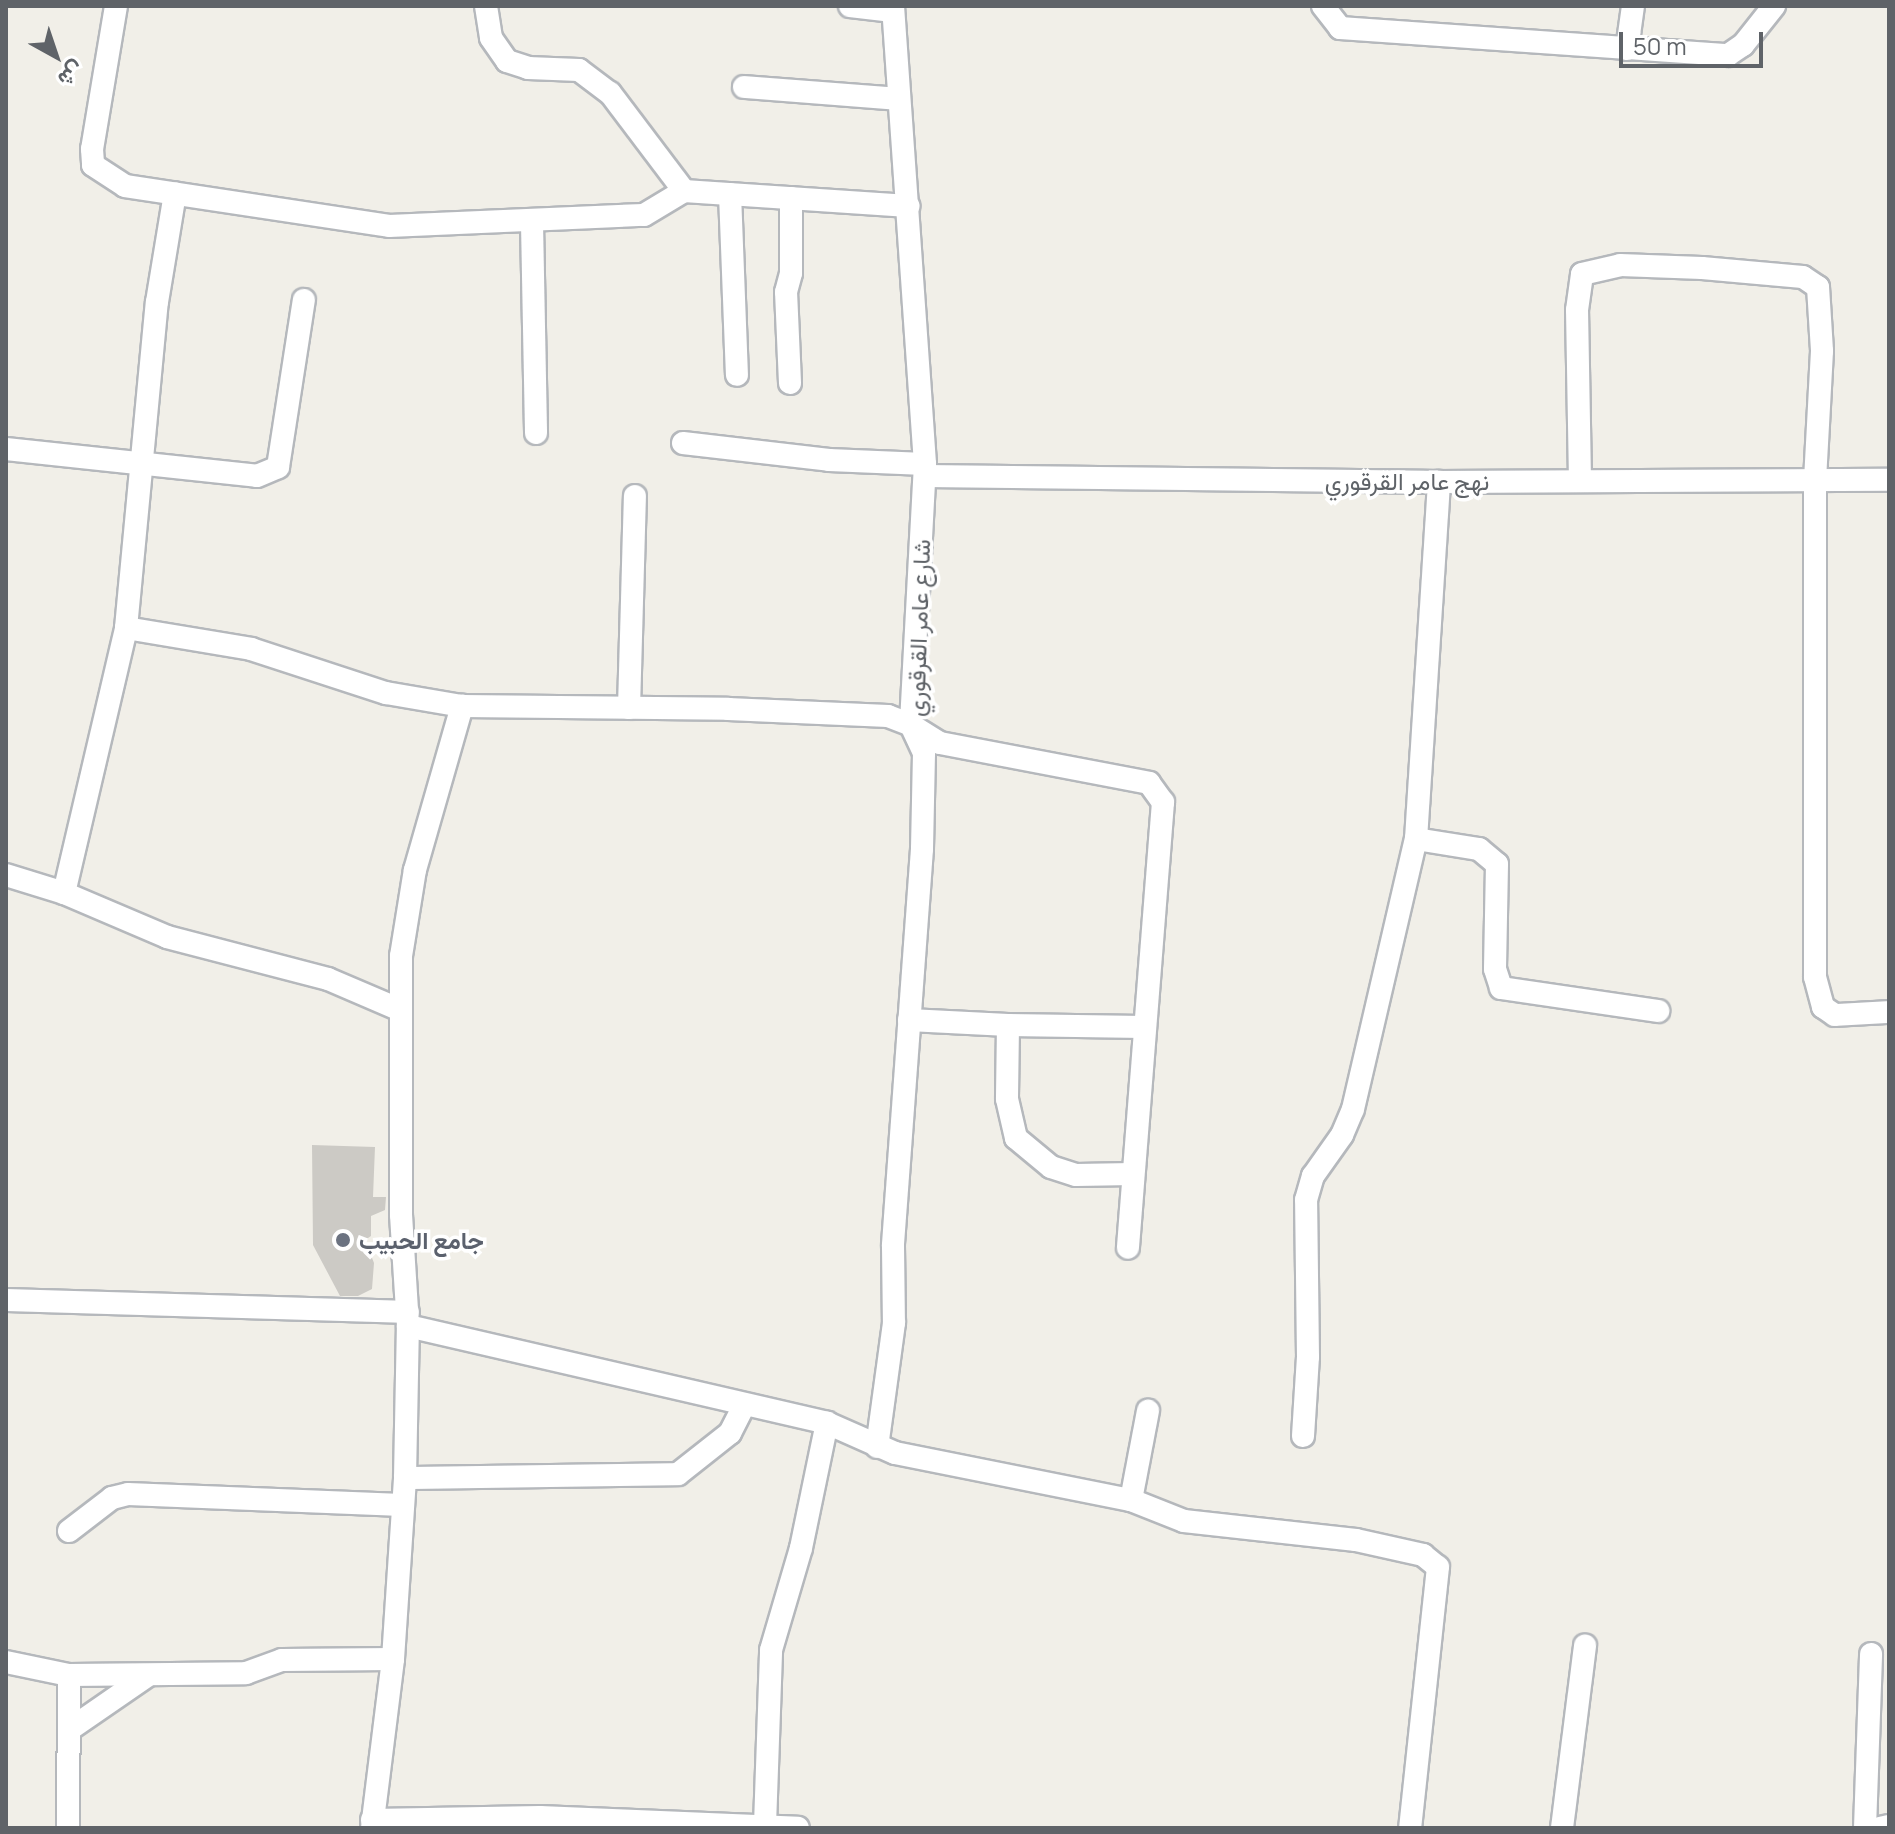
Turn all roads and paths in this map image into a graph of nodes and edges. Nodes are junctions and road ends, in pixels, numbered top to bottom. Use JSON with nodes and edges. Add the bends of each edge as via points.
{"nodes":[{"id":1,"x":116,"y":6,"type":"edge"},
{"id":2,"x":486,"y":6,"type":"edge"},
{"id":3,"x":850,"y":6,"type":"edge"},
{"id":4,"x":1323,"y":6,"type":"edge"},
{"id":5,"x":1633,"y":6,"type":"edge"},
{"id":6,"x":1774,"y":6,"type":"edge"},
{"id":7,"x":893,"y":8,"type":"edge"},
{"id":8,"x":1627,"y":49,"type":"junction"},
{"id":9,"x":744,"y":87,"type":"dead end"},
{"id":10,"x":899,"y":99,"type":"junction"},
{"id":11,"x":684,"y":191,"type":"junction"},
{"id":12,"x":175,"y":193,"type":"junction"},
{"id":13,"x":730,"y":194,"type":"junction"},
{"id":14,"x":791,"y":198,"type":"junction"},
{"id":15,"x":908,"y":206,"type":"junction"},
{"id":16,"x":532,"y":223,"type":"junction"},
{"id":17,"x":304,"y":300,"type":"dead end"},
{"id":18,"x":737,"y":375,"type":"dead end"},
{"id":19,"x":790,"y":383,"type":"dead end"},
{"id":20,"x":536,"y":433,"type":"dead end"},
{"id":21,"x":683,"y":443,"type":"dead end"},
{"id":22,"x":6,"y":449,"type":"edge"},
{"id":23,"x":143,"y":463,"type":"junction"},
{"id":24,"x":925,"y":470,"type":"junction"},
{"id":25,"x":1815,"y":480,"type":"junction"},
{"id":26,"x":1889,"y":480,"type":"edge"},
{"id":27,"x":1580,"y":481,"type":"junction"},
{"id":28,"x":1439,"y":482,"type":"junction"},
{"id":29,"x":635,"y":496,"type":"dead end"},
{"id":30,"x":126,"y":628,"type":"junction"},
{"id":31,"x":462,"y":706,"type":"junction"},
{"id":32,"x":629,"y":708,"type":"junction"},
{"id":33,"x":911,"y":725,"type":"junction"},
{"id":34,"x":1416,"y":839,"type":"junction"},
{"id":35,"x":6,"y":875,"type":"edge"},
{"id":36,"x":64,"y":893,"type":"junction"},
{"id":37,"x":398,"y":1009,"type":"junction"},
{"id":38,"x":1658,"y":1011,"type":"dead end"},
{"id":39,"x":1889,"y":1012,"type":"edge"},
{"id":40,"x":909,"y":1020,"type":"junction"},
{"id":41,"x":1008,"y":1025,"type":"junction"},
{"id":42,"x":1144,"y":1027,"type":"junction"},
{"id":43,"x":1133,"y":1174,"type":"junction"},
{"id":44,"x":1128,"y":1248,"type":"dead end"},
{"id":45,"x":6,"y":1300,"type":"edge"},
{"id":46,"x":408,"y":1319,"type":"junction"},
{"id":47,"x":744,"y":1405,"type":"junction"},
{"id":48,"x":1148,"y":1411,"type":"dead end"},
{"id":49,"x":827,"y":1423,"type":"junction"},
{"id":50,"x":1303,"y":1436,"type":"dead end"},
{"id":51,"x":877,"y":1447,"type":"junction"},
{"id":52,"x":405,"y":1478,"type":"junction"},
{"id":53,"x":1131,"y":1500,"type":"junction"},
{"id":54,"x":402,"y":1505,"type":"junction"},
{"id":55,"x":69,"y":1531,"type":"dead end"},
{"id":56,"x":1585,"y":1645,"type":"dead end"},
{"id":57,"x":1871,"y":1654,"type":"dead end"},
{"id":58,"x":393,"y":1659,"type":"junction"},
{"id":59,"x":6,"y":1662,"type":"edge"},
{"id":60,"x":69,"y":1675,"type":"junction"},
{"id":61,"x":149,"y":1676,"type":"junction"},
{"id":62,"x":73,"y":1727,"type":"junction"},
{"id":63,"x":372,"y":1824,"type":"edge"},
{"id":64,"x":765,"y":1825,"type":"junction"},
{"id":65,"x":1889,"y":1826,"type":"edge"},
{"id":66,"x":68,"y":1828,"type":"edge"},
{"id":67,"x":798,"y":1828,"type":"edge"},
{"id":68,"x":1410,"y":1828,"type":"edge"},
{"id":69,"x":1562,"y":1828,"type":"edge"},
{"id":70,"x":1865,"y":1828,"type":"edge"},
{"id":71,"x":1880,"y":1828,"type":"edge"}],
"edges":[{"from":1,"to":12,"type":"street","via":[[93,165],[125,186]]},
{"from":2,"to":11,"type":"street","via":[[491,38],[507,61],[528,68],[579,70],[610,93]]},
{"from":3,"to":7,"type":"street"},
{"from":4,"to":8,"type":"street","via":[[1340,28]]},
{"from":5,"to":8,"type":"street"},
{"from":6,"to":8,"type":"street","via":[[1743,45],[1728,55]]},
{"from":7,"to":10,"type":"street","name":"شارع عامر القرقوري"},
{"from":9,"to":10,"type":"street"},
{"from":10,"to":15,"type":"street","name":"شارع عامر القرقوري"},
{"from":11,"to":13,"type":"street"},
{"from":11,"to":16,"type":"street","via":[[644,215]]},
{"from":12,"to":16,"type":"street","via":[[389,226]]},
{"from":12,"to":23,"type":"street","via":[[157,302]]},
{"from":13,"to":14,"type":"street"},
{"from":13,"to":18,"type":"street"},
{"from":14,"to":15,"type":"street"},
{"from":14,"to":19,"type":"street","via":[[786,292]]},
{"from":15,"to":24,"type":"street","name":"شارع عامر القرقوري"},
{"from":16,"to":20,"type":"street"},
{"from":17,"to":23,"type":"street","via":[[278,467],[257,476]]},
{"from":21,"to":24,"type":"street","name":"نهج عامر القرقوري"},
{"from":22,"to":23,"type":"street"},
{"from":23,"to":30,"type":"street"},
{"from":24,"to":28,"type":"street","name":"نهج عامر القرقوري"},
{"from":24,"to":33,"type":"street","name":"شارع عامر القرقوري"},
{"from":25,"to":26,"type":"street","name":"نهج عامر القرقوري"},
{"from":25,"to":27,"type":"street","name":"نهج عامر القرقوري"},
{"from":25,"to":27,"type":"street","via":[[1822,302],[1812,280],[1620,265],[1594,267],[1577,285]]},
{"from":25,"to":39,"type":"street","via":[[1817,995],[1835,1015]]},
{"from":27,"to":28,"type":"street","name":"نهج عامر القرقوري"},
{"from":28,"to":34,"type":"street"},
{"from":29,"to":32,"type":"street"},
{"from":30,"to":31,"type":"street","via":[[251,649],[386,693]]},
{"from":30,"to":36,"type":"street"},
{"from":31,"to":32,"type":"street"},
{"from":31,"to":37,"type":"street","via":[[415,870]]},
{"from":32,"to":33,"type":"street","via":[[888,716]]},
{"from":33,"to":40,"type":"street","via":[[924,753],[924,797]]},
{"from":33,"to":42,"type":"street","name":"شارع عامر القرقوري","via":[[940,743],[1149,783],[1163,802]]},
{"from":34,"to":38,"type":"street","via":[[1479,849],[1497,864],[1495,969],[1501,988]]},
{"from":34,"to":50,"type":"street","via":[[1353,1109],[1313,1176],[1306,1200]]},
{"from":35,"to":36,"type":"street"},
{"from":36,"to":37,"type":"street","via":[[167,937],[328,979]]},
{"from":37,"to":46,"type":"street"},
{"from":40,"to":41,"type":"street"},
{"from":40,"to":51,"type":"street","via":[[893,1246],[894,1323]]},
{"from":41,"to":42,"type":"street"},
{"from":41,"to":43,"type":"street","via":[[1007,1099],[1016,1138],[1051,1167],[1076,1175]]},
{"from":42,"to":43,"type":"street","name":"شارع عامر القرقوري"},
{"from":43,"to":44,"type":"street","name":"شارع عامر القرقوري"},
{"from":45,"to":46,"type":"street"},
{"from":46,"to":47,"type":"street"},
{"from":46,"to":52,"type":"street"},
{"from":47,"to":49,"type":"street"},
{"from":47,"to":52,"type":"street","via":[[730,1433],[678,1474]]},
{"from":48,"to":53,"type":"street","via":[[1140,1476]]},
{"from":49,"to":51,"type":"street"},
{"from":49,"to":64,"type":"street","via":[[804,1536],[771,1650]]},
{"from":51,"to":53,"type":"street"},
{"from":52,"to":54,"type":"street"},
{"from":53,"to":68,"type":"street","via":[[1184,1521],[1356,1540],[1423,1555],[1438,1567]]},
{"from":54,"to":55,"type":"street","via":[[128,1494],[112,1498]]},
{"from":54,"to":58,"type":"street"},
{"from":56,"to":69,"type":"street"},
{"from":57,"to":70,"type":"street"},
{"from":58,"to":61,"type":"street","via":[[282,1660],[246,1673]]},
{"from":58,"to":63,"type":"street"},
{"from":59,"to":60,"type":"street"},
{"from":60,"to":61,"type":"street"},
{"from":60,"to":62,"type":"street"},
{"from":61,"to":62,"type":"street"},
{"from":62,"to":66,"type":"street"},
{"from":63,"to":64,"type":"street","via":[[540,1817]]},
{"from":64,"to":67,"type":"street"},
{"from":65,"to":71,"type":"street"}]}
